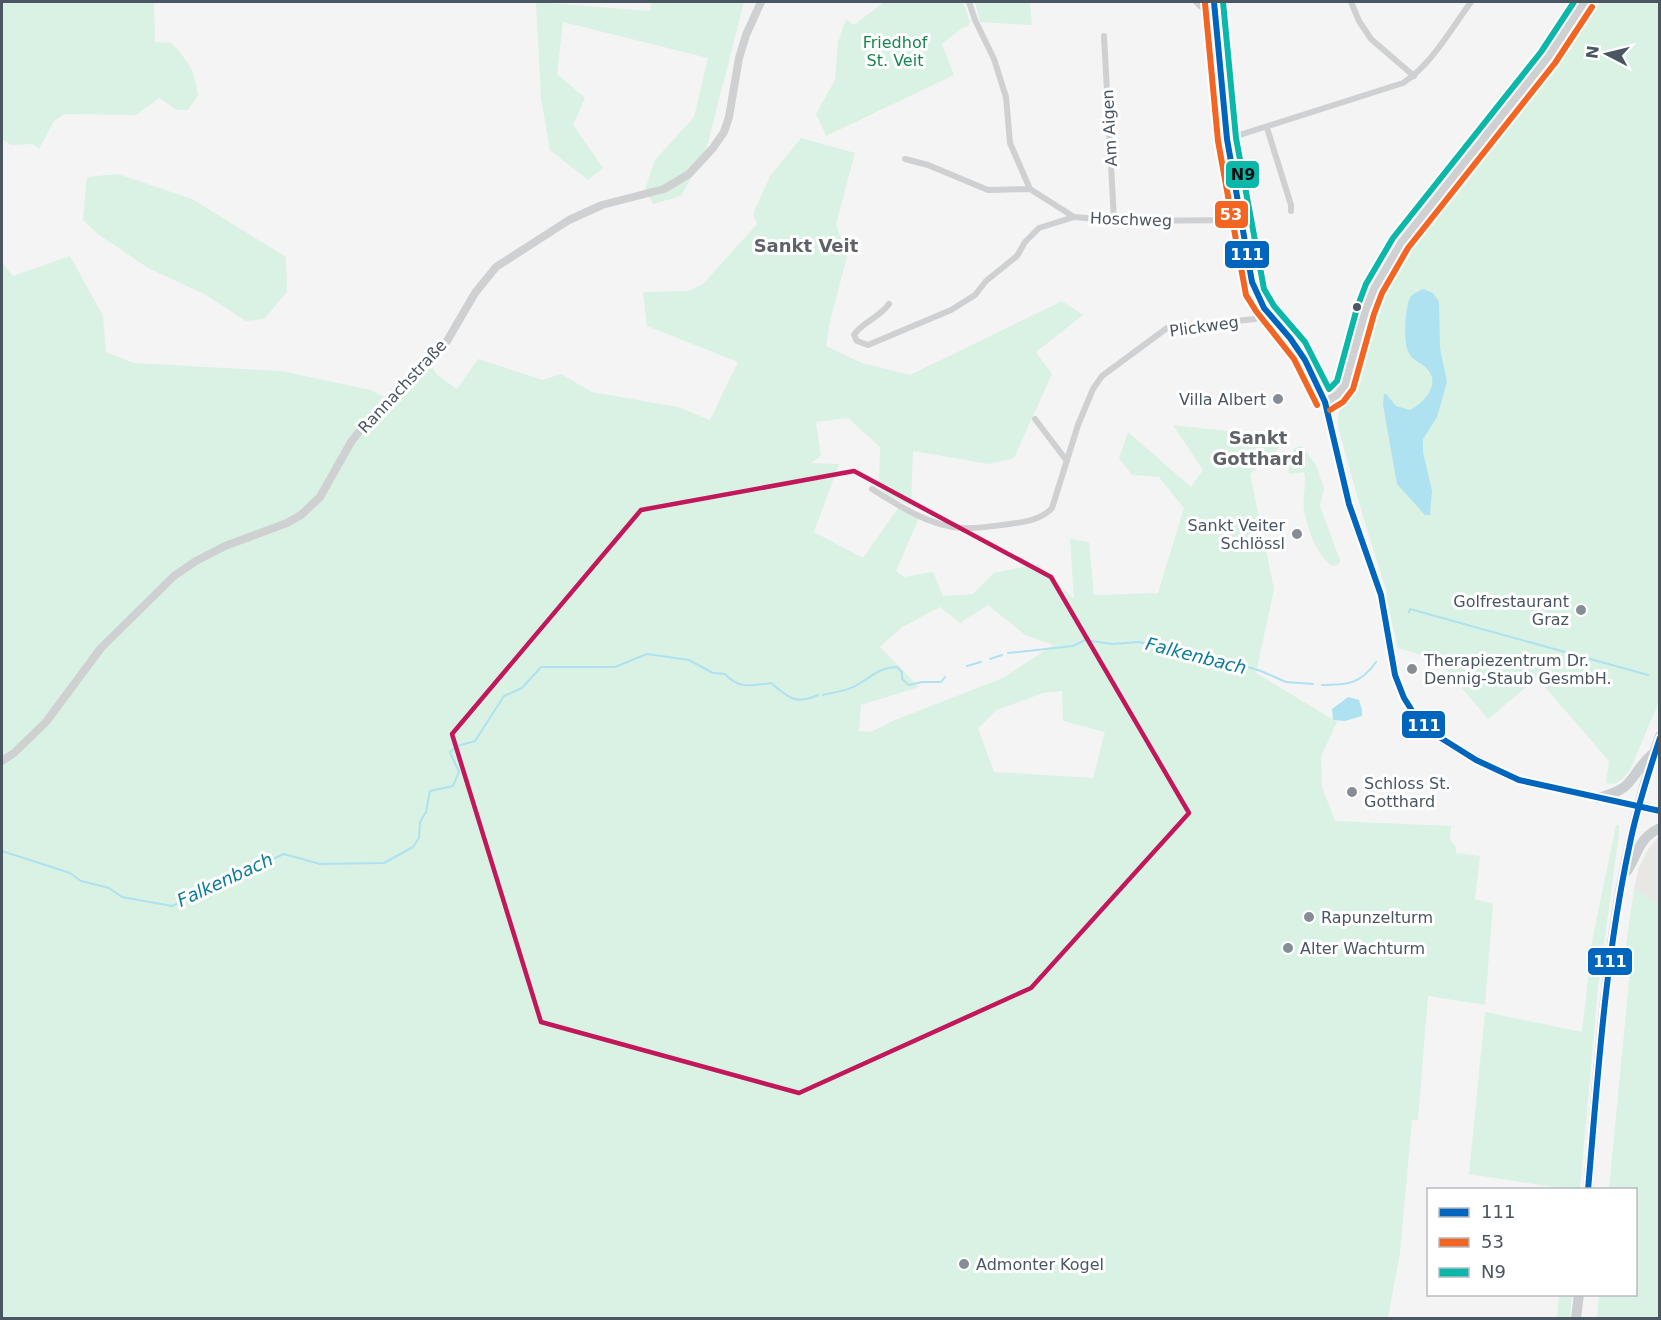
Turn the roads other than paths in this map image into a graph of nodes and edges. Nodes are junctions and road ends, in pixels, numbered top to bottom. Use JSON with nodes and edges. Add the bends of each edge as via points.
{"nodes":[{"id":1,"x":762,"y":2,"type":"edge"},
{"id":2,"x":969,"y":2,"type":"edge"},
{"id":3,"x":1196,"y":2,"type":"edge"},
{"id":4,"x":1351,"y":2,"type":"edge"},
{"id":5,"x":1471,"y":2,"type":"edge"},
{"id":6,"x":1584,"y":2,"type":"edge"},
{"id":7,"x":1214,"y":5,"type":"edge"},
{"id":8,"x":1104,"y":36,"type":"dead end"},
{"id":9,"x":1414,"y":76,"type":"junction"},
{"id":10,"x":1267,"y":128,"type":"junction"},
{"id":11,"x":1227,"y":140,"type":"junction"},
{"id":12,"x":905,"y":159,"type":"dead end"},
{"id":13,"x":1030,"y":189,"type":"junction"},
{"id":14,"x":1291,"y":211,"type":"dead end"},
{"id":15,"x":1074,"y":217,"type":"junction"},
{"id":16,"x":1114,"y":220,"type":"junction"},
{"id":17,"x":1241,"y":220,"type":"junction"},
{"id":18,"x":889,"y":304,"type":"dead end"},
{"id":19,"x":1264,"y":308,"type":"junction"},
{"id":20,"x":1325,"y":402,"type":"junction"},
{"id":21,"x":1035,"y":419,"type":"dead end"},
{"id":22,"x":1067,"y":462,"type":"junction"},
{"id":23,"x":872,"y":489,"type":"dead end"},
{"id":24,"x":1659,"y":736,"type":"edge"},
{"id":25,"x":1653,"y":753,"type":"junction"},
{"id":26,"x":2,"y":761,"type":"edge"},
{"id":27,"x":1598,"y":798,"type":"junction"},
{"id":28,"x":1638,"y":806,"type":"junction"},
{"id":29,"x":1659,"y":811,"type":"edge"},
{"id":30,"x":1659,"y":828,"type":"edge"},
{"id":31,"x":1625,"y":874,"type":"junction"},
{"id":32,"x":1588,"y":1188,"type":"edge"},
{"id":33,"x":1579,"y":1296,"type":"edge"},
{"id":34,"x":1576,"y":1318,"type":"edge"}],
"edges":[{"from":1,"to":26,"type":"street","name":"Rannachstraße","via":[[739,58],[724,132],[689,174],[664,189],[602,205],[569,220],[496,267],[475,292],[436,355],[369,419],[351,442],[320,496],[287,523],[225,546],[174,576],[101,648],[46,722]]},
{"from":2,"to":13,"type":"street","via":[[997,68],[1006,97],[1010,142]]},
{"from":3,"to":7,"type":"street","via":[[1201,7]]},
{"from":4,"to":9,"type":"street","via":[[1371,39]]},
{"from":5,"to":9,"type":"street"},
{"from":6,"to":20,"type":"street","via":[[1548,57],[1401,243],[1365,311],[1345,386]]},
{"from":7,"to":11,"type":"main road"},
{"from":8,"to":16,"type":"street","name":"Am Aigen"},
{"from":9,"to":10,"type":"street"},
{"from":10,"to":11,"type":"street"},
{"from":10,"to":14,"type":"street"},
{"from":11,"to":17,"type":"main road"},
{"from":12,"to":13,"type":"street","via":[[988,190]]},
{"from":13,"to":15,"type":"street","name":"Hoschweg"},
{"from":15,"to":16,"type":"street","name":"Hoschweg"},
{"from":15,"to":18,"type":"street","via":[[1039,228],[1017,256],[975,295],[951,310],[868,345],[857,341],[856,330]]},
{"from":16,"to":17,"type":"street","name":"Hoschweg"},
{"from":17,"to":19,"type":"main road","via":[[1252,282]]},
{"from":19,"to":20,"type":"main road","via":[[1298,348]]},
{"from":19,"to":22,"type":"street","name":"Plickweg","via":[[1255,319],[1167,328],[1102,376],[1083,413]]},
{"from":20,"to":27,"type":"main road","via":[[1349,504],[1381,595],[1395,675],[1418,720],[1444,742],[1499,771],[1520,780]]},
{"from":21,"to":22,"type":"street"},
{"from":22,"to":23,"type":"street","name":"Plickweg","via":[[1052,508],[1046,514],[984,527],[938,523]]},
{"from":24,"to":25,"type":"main road"},
{"from":25,"to":27,"type":"main road","via":[[1629,785]]},
{"from":25,"to":28,"type":"main road"},
{"from":27,"to":28,"type":"main road"},
{"from":28,"to":29,"type":"main road"},
{"from":28,"to":31,"type":"main road"},
{"from":30,"to":31,"type":"main road","via":[[1643,839]]},
{"from":31,"to":32,"type":"main road","via":[[1603,1024]]},
{"from":33,"to":34,"type":"main road"}]}
